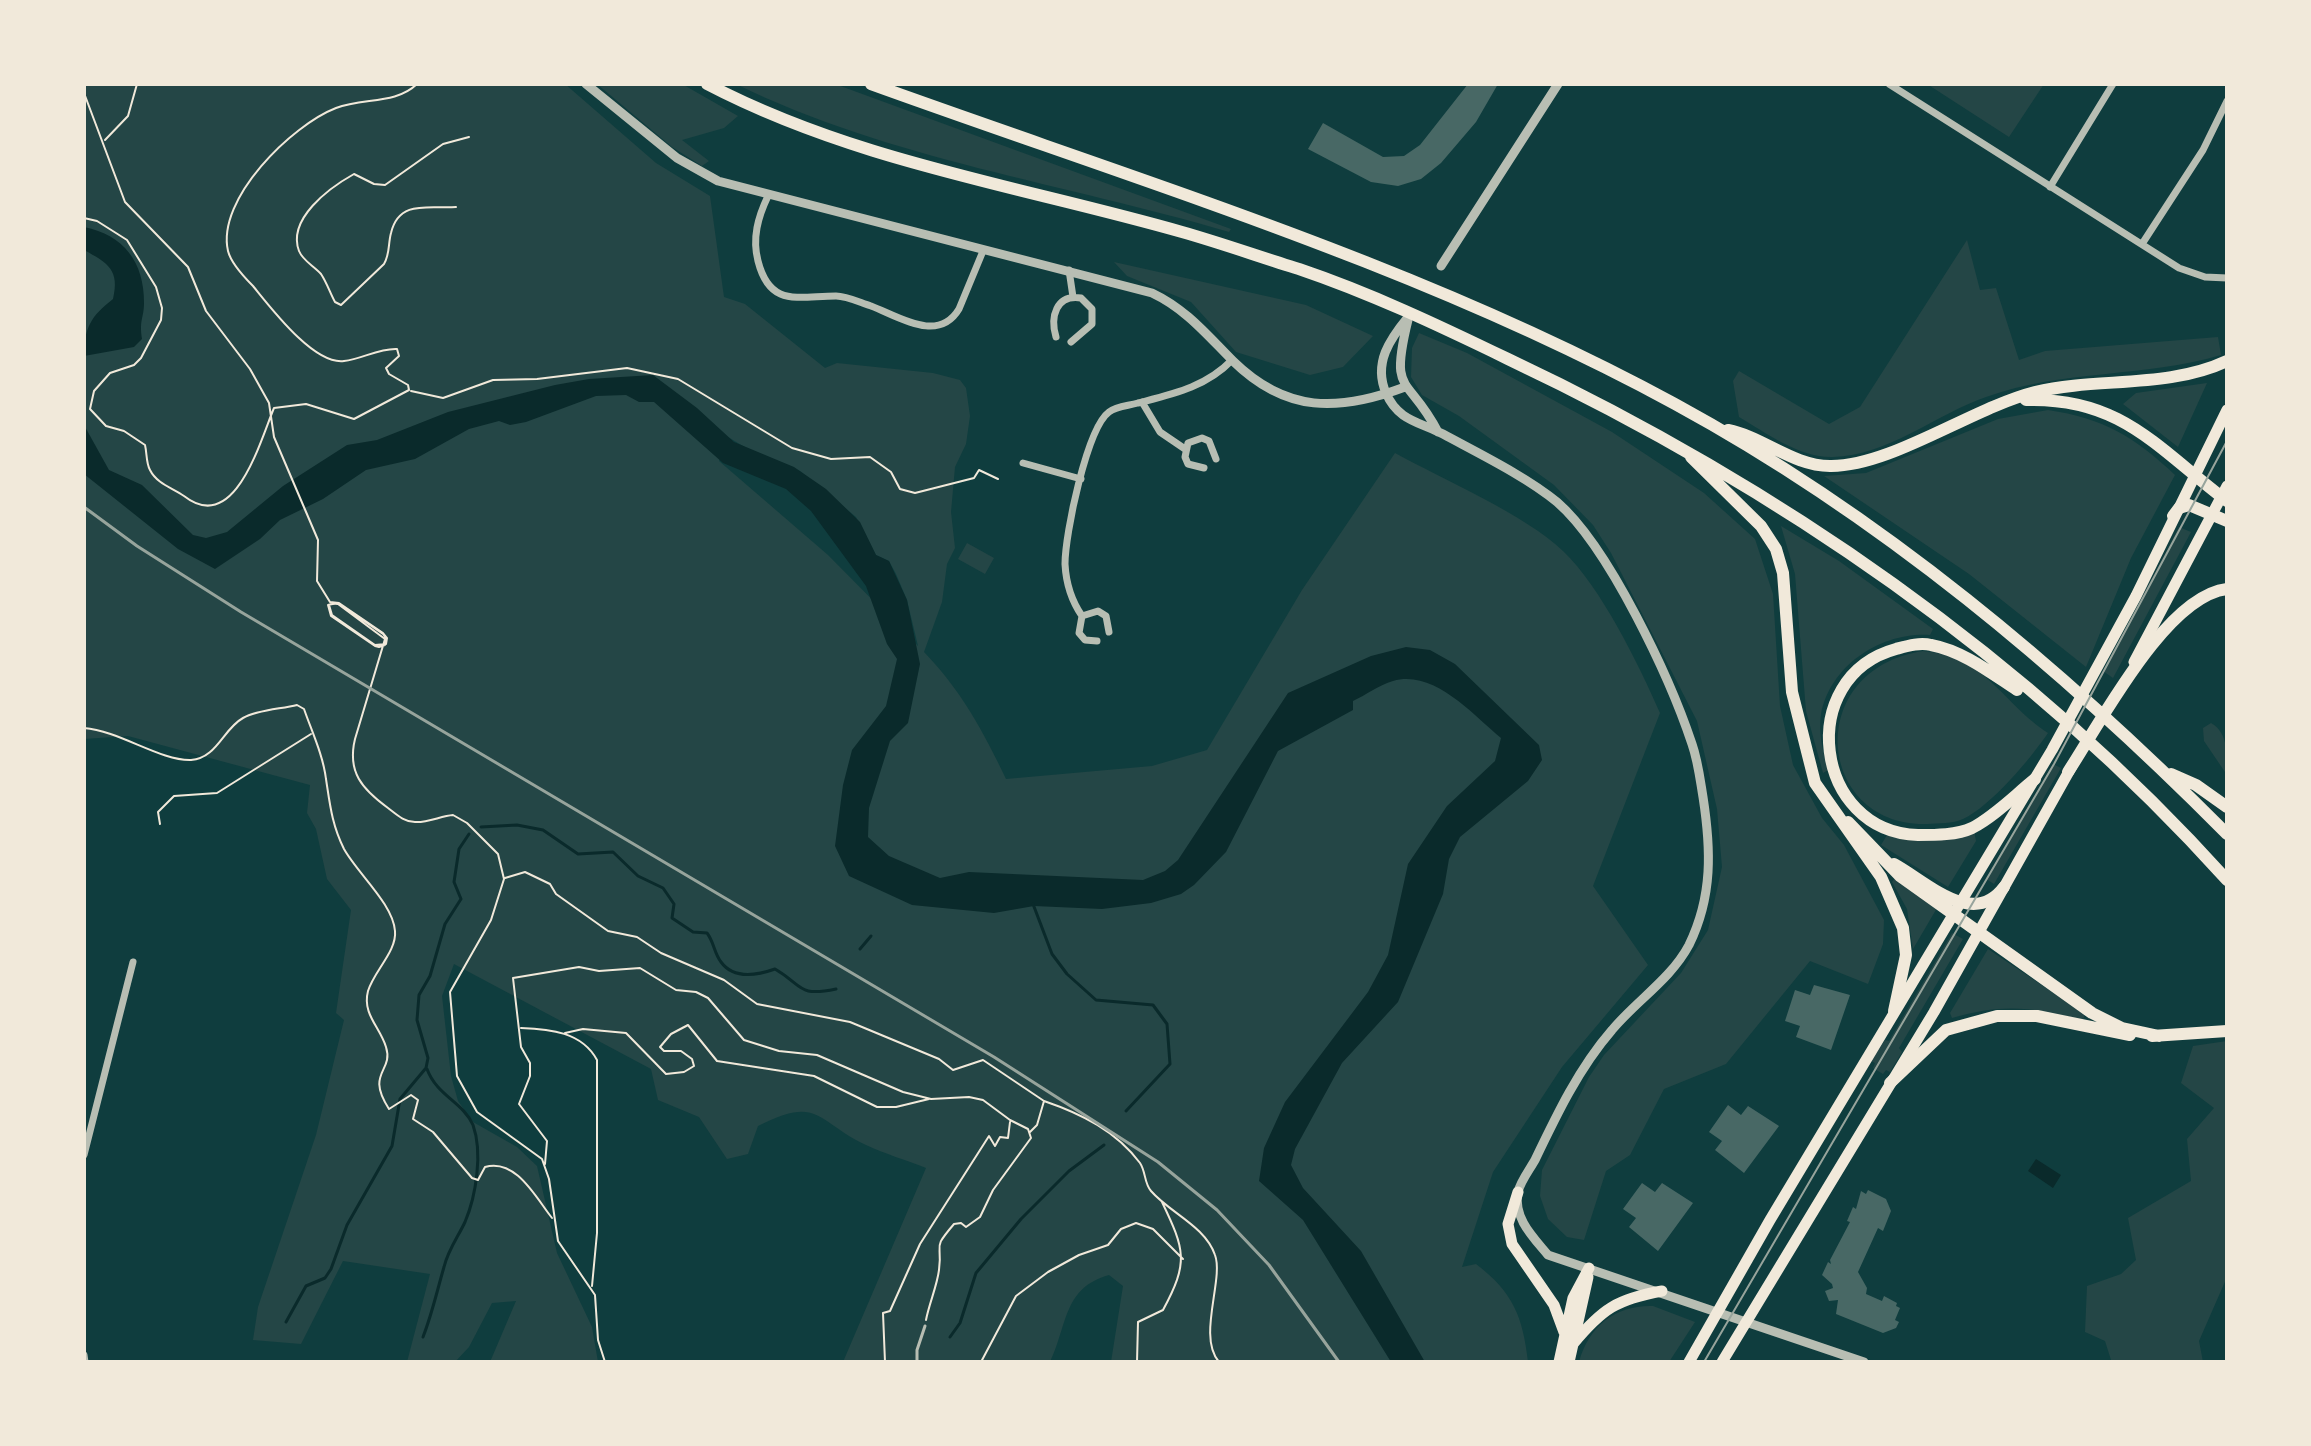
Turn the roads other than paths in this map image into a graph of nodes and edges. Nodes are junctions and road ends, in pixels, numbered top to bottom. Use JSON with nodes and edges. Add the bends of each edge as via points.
{"nodes":[{"id":1,"x":586,"y":84,"type":"edge"},
{"id":2,"x":707,"y":84,"type":"edge"},
{"id":3,"x":871,"y":84,"type":"edge"},
{"id":4,"x":1558,"y":84,"type":"edge"},
{"id":5,"x":1889,"y":84,"type":"edge"},
{"id":6,"x":2113,"y":84,"type":"edge"},
{"id":7,"x":2227,"y":101,"type":"edge"},
{"id":8,"x":2050,"y":187,"type":"junction"},
{"id":9,"x":768,"y":196,"type":"junction"},
{"id":10,"x":2142,"y":244,"type":"junction"},
{"id":11,"x":983,"y":251,"type":"junction"},
{"id":12,"x":1441,"y":266,"type":"dead end"},
{"id":13,"x":1069,"y":270,"type":"junction"},
{"id":14,"x":2227,"y":278,"type":"edge"},
{"id":15,"x":1073,"y":297,"type":"junction"},
{"id":16,"x":1056,"y":337,"type":"dead end"},
{"id":17,"x":1071,"y":342,"type":"dead end"},
{"id":18,"x":1232,"y":360,"type":"junction"},
{"id":19,"x":2227,"y":361,"type":"edge"},
{"id":20,"x":1405,"y":387,"type":"junction"},
{"id":21,"x":1386,"y":394,"type":"junction"},
{"id":22,"x":2007,"y":401,"type":"junction"},
{"id":23,"x":1142,"y":402,"type":"junction"},
{"id":24,"x":2227,"y":410,"type":"edge"},
{"id":25,"x":1713,"y":426,"type":"junction"},
{"id":26,"x":1438,"y":432,"type":"junction"},
{"id":27,"x":1684,"y":448,"type":"junction"},
{"id":28,"x":1185,"y":449,"type":"junction"},
{"id":29,"x":1216,"y":459,"type":"dead end"},
{"id":30,"x":1023,"y":463,"type":"dead end"},
{"id":31,"x":1204,"y":468,"type":"dead end"},
{"id":32,"x":2193,"y":475,"type":"junction"},
{"id":33,"x":1081,"y":479,"type":"junction"},
{"id":34,"x":2225,"y":495,"type":"edge"},
{"id":35,"x":2212,"y":514,"type":"junction"},
{"id":36,"x":2173,"y":516,"type":"junction"},
{"id":37,"x":2227,"y":521,"type":"edge"},
{"id":38,"x":2227,"y":589,"type":"edge"},
{"id":39,"x":1082,"y":616,"type":"junction"},
{"id":40,"x":1109,"y":632,"type":"dead end"},
{"id":41,"x":1097,"y":641,"type":"dead end"},
{"id":42,"x":2057,"y":715,"type":"junction"},
{"id":43,"x":1808,"y":763,"type":"junction"},
{"id":44,"x":2068,"y":772,"type":"junction"},
{"id":45,"x":2165,"y":772,"type":"junction"},
{"id":46,"x":2035,"y":779,"type":"junction"},
{"id":47,"x":2227,"y":807,"type":"edge"},
{"id":48,"x":2227,"y":834,"type":"edge"},
{"id":49,"x":2227,"y":880,"type":"edge"},
{"id":50,"x":2004,"y":887,"type":"junction"},
{"id":51,"x":1957,"y":909,"type":"junction"},
{"id":52,"x":1979,"y":932,"type":"junction"},
{"id":53,"x":133,"y":962,"type":"dead end"},
{"id":54,"x":1894,"y":1011,"type":"junction"},
{"id":55,"x":2227,"y":1031,"type":"edge"},
{"id":56,"x":2159,"y":1036,"type":"junction"},
{"id":57,"x":1890,"y":1083,"type":"junction"},
{"id":58,"x":84,"y":1155,"type":"edge"},
{"id":59,"x":1518,"y":1192,"type":"junction"},
{"id":60,"x":1589,"y":1268,"type":"junction"},
{"id":61,"x":1662,"y":1291,"type":"junction"},
{"id":62,"x":925,"y":1326,"type":"road end"},
{"id":63,"x":1564,"y":1332,"type":"junction"},
{"id":64,"x":1573,"y":1344,"type":"junction"},
{"id":65,"x":84,"y":1355,"type":"edge"},
{"id":66,"x":1725,"y":1359,"type":"edge"},
{"id":67,"x":85,"y":1362,"type":"edge"},
{"id":68,"x":917,"y":1362,"type":"edge"},
{"id":69,"x":1559,"y":1362,"type":"edge"},
{"id":70,"x":1569,"y":1362,"type":"edge"},
{"id":71,"x":1689,"y":1362,"type":"edge"},
{"id":72,"x":1864,"y":1362,"type":"edge"}],
"edges":[{"from":1,"to":9,"type":"street","via":[[692,168]]},
{"from":2,"to":27,"type":"highway","via":[[816,134],[909,164],[1182,232],[1305,271],[1426,320]]},
{"from":3,"to":25,"type":"highway","via":[[1413,282],[1544,338]]},
{"from":4,"to":12,"type":"street"},
{"from":5,"to":8,"type":"street"},
{"from":6,"to":8,"type":"street"},
{"from":7,"to":10,"type":"street","via":[[2203,150]]},
{"from":8,"to":10,"type":"street"},
{"from":9,"to":11,"type":"street"},
{"from":9,"to":11,"type":"street","via":[[756,224],[756,255],[774,292],[790,297],[839,296],[924,327],[942,324],[959,309]]},
{"from":10,"to":14,"type":"street","via":[[2179,268]]},
{"from":11,"to":13,"type":"street"},
{"from":13,"to":15,"type":"street"},
{"from":13,"to":18,"type":"street","via":[[1163,298]]},
{"from":15,"to":16,"type":"street","via":[[1057,306]]},
{"from":15,"to":17,"type":"street","via":[[1087,302],[1093,317],[1087,331]]},
{"from":18,"to":21,"type":"street","via":[[1267,388],[1297,401],[1331,405]]},
{"from":18,"to":23,"type":"street","via":[[1206,381]]},
{"from":19,"to":22,"type":"highway","via":[[2193,374],[2038,392]]},
{"from":20,"to":21,"type":"street"},
{"from":20,"to":21,"type":"street","via":[[1399,359],[1408,317],[1384,354]]},
{"from":20,"to":26,"type":"street","via":[[1428,411]]},
{"from":21,"to":26,"type":"street","via":[[1418,426]]},
{"from":22,"to":25,"type":"highway","via":[[1853,465],[1805,462],[1752,435]]},
{"from":22,"to":32,"type":"highway","via":[[2088,404],[2130,425]]},
{"from":23,"to":28,"type":"street","via":[[1160,432]]},
{"from":23,"to":33,"type":"street","via":[[1114,408],[1099,421]]},
{"from":24,"to":32,"type":"main road"},
{"from":25,"to":45,"type":"highway","via":[[1941,578],[2073,687]]},
{"from":26,"to":59,"type":"street","via":[[1554,499],[1577,520],[1674,691],[1696,753],[1710,852],[1705,902],[1688,945],[1582,1069]]},
{"from":27,"to":42,"type":"highway","via":[[1807,522],[1969,640]]},
{"from":27,"to":43,"type":"highway","via":[[1761,526],[1776,549],[1783,573],[1792,692]]},
{"from":28,"to":29,"type":"street","via":[[1202,438],[1214,446]]},
{"from":28,"to":31,"type":"street","via":[[1188,464]]},
{"from":30,"to":33,"type":"street"},
{"from":32,"to":34,"type":"highway"},
{"from":32,"to":36,"type":"main road"},
{"from":33,"to":39,"type":"street","via":[[1065,564]]},
{"from":34,"to":35,"type":"main road"},
{"from":35,"to":36,"type":"highway","via":[[2189,505]]},
{"from":35,"to":37,"type":"highway"},
{"from":35,"to":44,"type":"main road","via":[[2138,655]]},
{"from":36,"to":46,"type":"main road","via":[[2136,596]]},
{"from":38,"to":44,"type":"highway","via":[[2191,603],[2161,632]]},
{"from":39,"to":40,"type":"street","via":[[1098,611],[1106,616]]},
{"from":39,"to":41,"type":"street","via":[[1079,633]]},
{"from":42,"to":46,"type":"highway","via":[[1952,650],[1928,644],[1878,654],[1847,681],[1834,706],[1827,735],[1832,769],[1852,804],[1878,825],[1906,834],[1970,829]]},
{"from":42,"to":49,"type":"highway"},
{"from":43,"to":51,"type":"highway","via":[[1851,827],[1900,876]]},
{"from":43,"to":54,"type":"highway","via":[[1836,818],[1894,900],[1906,948]]},
{"from":44,"to":50,"type":"main road"},
{"from":45,"to":47,"type":"highway"},
{"from":45,"to":48,"type":"highway"},
{"from":46,"to":51,"type":"main road"},
{"from":50,"to":51,"type":"highway","via":[[1990,902]]},
{"from":50,"to":52,"type":"main road"},
{"from":51,"to":52,"type":"highway"},
{"from":51,"to":54,"type":"main road"},
{"from":52,"to":56,"type":"highway","via":[[2092,1013],[2122,1028]]},
{"from":52,"to":57,"type":"main road"},
{"from":53,"to":58,"type":"street"},
{"from":54,"to":71,"type":"main road"},
{"from":55,"to":56,"type":"highway"},
{"from":56,"to":57,"type":"highway","via":[[2120,1035],[2037,1016],[1997,1016],[1946,1030]]},
{"from":57,"to":66,"type":"main road"},
{"from":59,"to":60,"type":"street","via":[[1523,1225],[1548,1255]]},
{"from":59,"to":63,"type":"main road","via":[[1508,1224],[1512,1244],[1554,1305]]},
{"from":60,"to":61,"type":"street"},
{"from":60,"to":63,"type":"main road"},
{"from":60,"to":64,"type":"main road"},
{"from":61,"to":64,"type":"main road","via":[[1619,1301]]},
{"from":61,"to":72,"type":"street"},
{"from":62,"to":68,"type":"lane"},
{"from":63,"to":69,"type":"main road"},
{"from":64,"to":70,"type":"main road"},
{"from":65,"to":67,"type":"street"}]}
